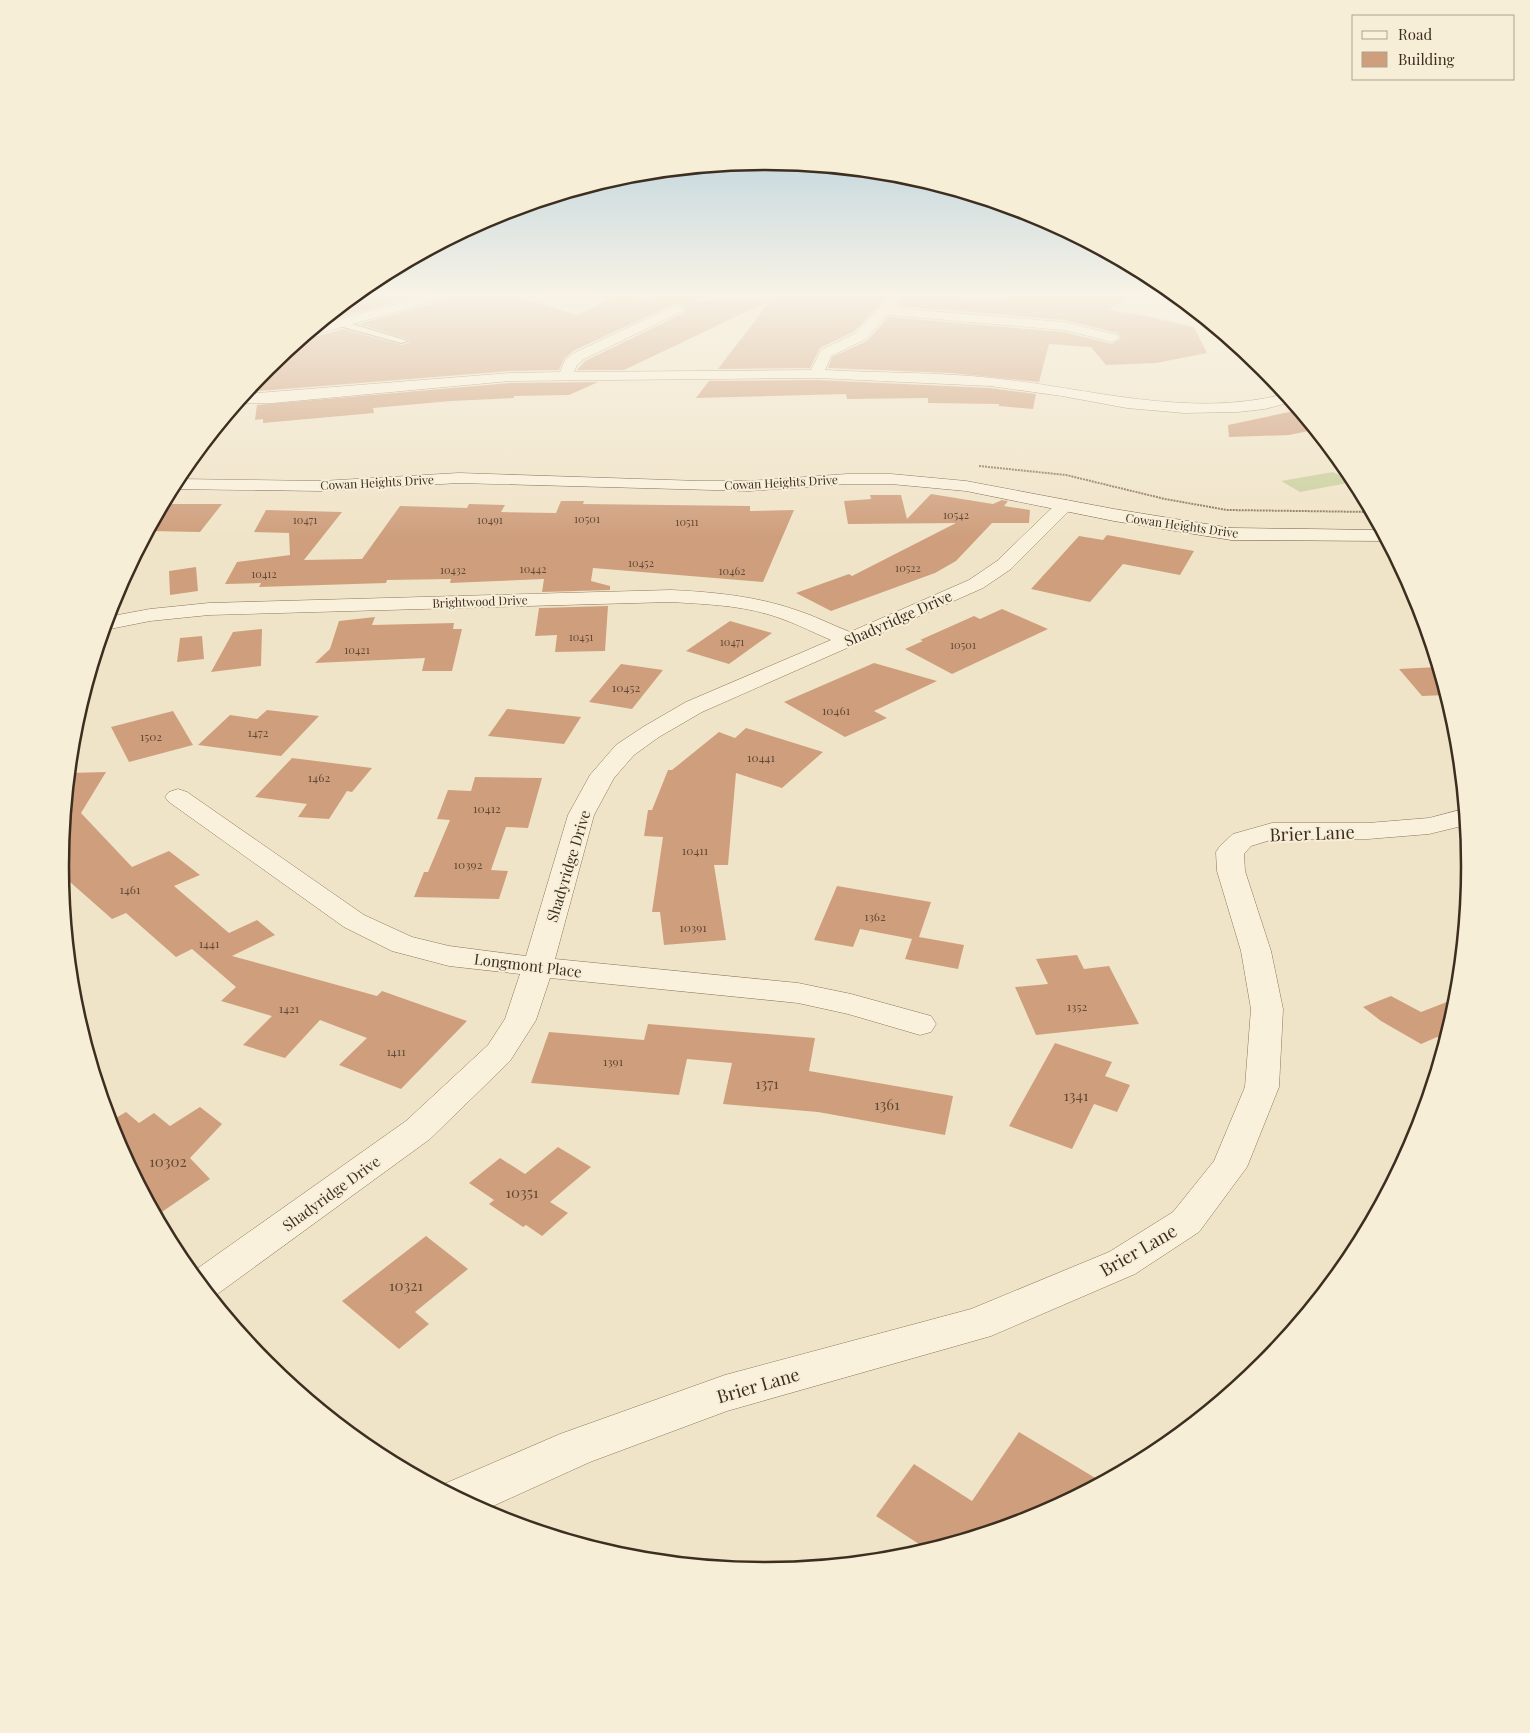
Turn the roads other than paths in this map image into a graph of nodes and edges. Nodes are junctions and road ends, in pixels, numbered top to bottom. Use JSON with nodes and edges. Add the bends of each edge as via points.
{"nodes":[{"id":1,"x":542,"y":376,"type":"edge"},
{"id":2,"x":667,"y":376,"type":"edge"},
{"id":3,"x":691,"y":376,"type":"edge"},
{"id":4,"x":858,"y":376,"type":"edge"},
{"id":5,"x":250,"y":399,"type":"edge"},
{"id":6,"x":1281,"y":400,"type":"edge"},
{"id":7,"x":183,"y":484,"type":"edge"},
{"id":8,"x":1065,"y":505,"type":"junction"},
{"id":9,"x":1377,"y":536,"type":"edge"},
{"id":10,"x":114,"y":622,"type":"edge"},
{"id":11,"x":850,"y":640,"type":"junction"},
{"id":12,"x":178,"y":797,"type":"dead end"},
{"id":13,"x":1460,"y":818,"type":"edge"},
{"id":14,"x":538,"y":967,"type":"junction"},
{"id":15,"x":920,"y":1024,"type":"dead end"},
{"id":16,"x":207,"y":1282,"type":"edge"},
{"id":17,"x":467,"y":1496,"type":"edge"}],
"edges":[{"from":1,"to":5,"type":"street"},
{"from":2,"to":3,"type":"street"},
{"from":4,"to":6,"type":"street","via":[[990,382],[1127,403],[1184,408],[1238,407]]},
{"from":7,"to":8,"type":"street","name":"Cowan Heights Drive","via":[[321,486],[459,478],[750,486],[891,479],[966,486]]},
{"from":8,"to":9,"type":"street","name":"Cowan Heights Drive","via":[[1231,534]]},
{"from":8,"to":11,"type":"street","name":"Shadyridge Drive","via":[[1004,565],[976,584]]},
{"from":10,"to":11,"type":"street","name":"Brightwood Drive","via":[[209,609],[671,596],[748,604],[788,614]]},
{"from":11,"to":14,"type":"street","name":"Shadyridge Drive","via":[[694,707],[625,750],[603,775],[581,816]]},
{"from":12,"to":14,"type":"street","name":"Longmont Place","via":[[354,920],[402,944],[449,956]]},
{"from":13,"to":17,"type":"street","name":"Brier Lane","via":[[1429,826],[1368,831],[1272,832],[1242,840],[1230,852],[1230,871],[1256,951],[1266,1009],[1262,1087],[1229,1167],[1186,1222],[1122,1263],[977,1324],[726,1393],[575,1448]]},
{"from":14,"to":15,"type":"street","name":"Longmont Place","via":[[798,993]]},
{"from":14,"to":16,"type":"street","name":"Shadyridge Drive","via":[[520,1020],[499,1054],[418,1130]]}]}
